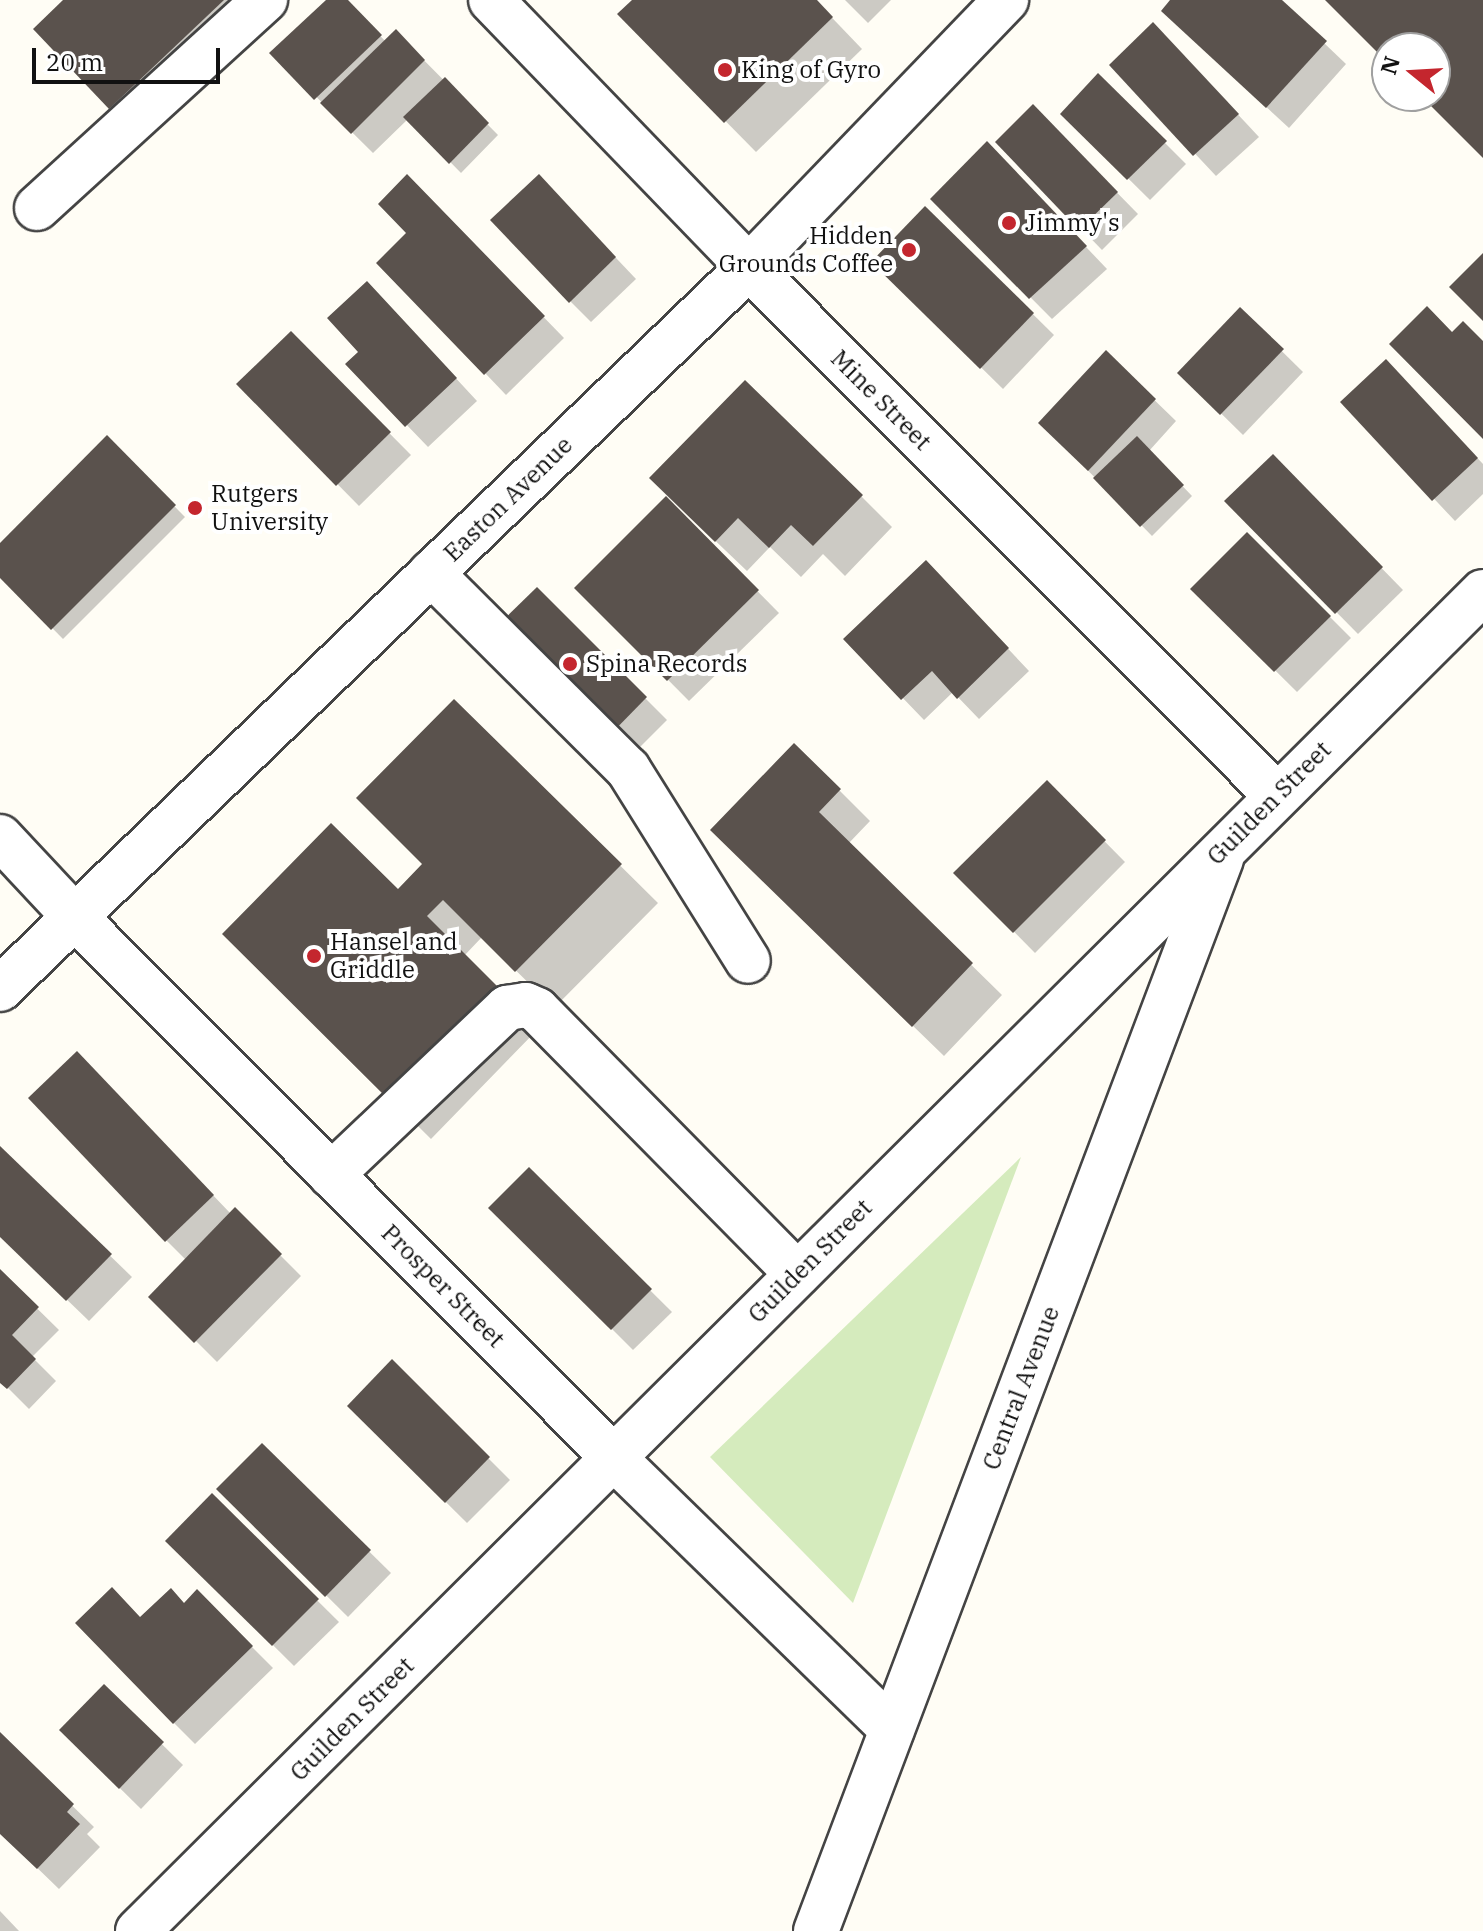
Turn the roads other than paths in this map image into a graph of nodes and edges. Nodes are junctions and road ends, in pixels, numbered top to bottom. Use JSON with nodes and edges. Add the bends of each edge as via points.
{"nodes":[{"id":1,"x":265,"y":0,"type":"edge"},
{"id":2,"x":491,"y":0,"type":"edge"},
{"id":3,"x":1006,"y":0,"type":"edge"},
{"id":4,"x":37,"y":208,"type":"dead end"},
{"id":5,"x":749,"y":267,"type":"junction"},
{"id":6,"x":431,"y":573,"type":"junction"},
{"id":7,"x":1483,"y":592,"type":"edge"},
{"id":8,"x":1276,"y":795,"type":"junction"},
{"id":9,"x":0,"y":837,"type":"edge"},
{"id":10,"x":1226,"y":845,"type":"junction"},
{"id":11,"x":74,"y":916,"type":"junction"},
{"id":12,"x":748,"y":961,"type":"dead end"},
{"id":13,"x":0,"y":989,"type":"edge"},
{"id":14,"x":331,"y":1175,"type":"junction"},
{"id":15,"x":797,"y":1274,"type":"junction"},
{"id":16,"x":614,"y":1458,"type":"junction"},
{"id":17,"x":892,"y":1729,"type":"junction"},
{"id":18,"x":138,"y":1931,"type":"edge"},
{"id":19,"x":816,"y":1931,"type":"edge"}],
"edges":[{"from":1,"to":4,"type":"street"},
{"from":2,"to":5,"type":"street","name":"Mine Street"},
{"from":3,"to":5,"type":"street","name":"Easton Avenue"},
{"from":5,"to":6,"type":"street","name":"Easton Avenue"},
{"from":5,"to":8,"type":"street","name":"Mine Street"},
{"from":6,"to":11,"type":"street","name":"Easton Avenue"},
{"from":6,"to":12,"type":"street","via":[[628,769]]},
{"from":7,"to":8,"type":"street","name":"Guilden Street"},
{"from":8,"to":10,"type":"street","name":"Guilden Street"},
{"from":9,"to":11,"type":"street","name":"Prosper Street"},
{"from":10,"to":15,"type":"street","name":"Guilden Street"},
{"from":10,"to":17,"type":"street","name":"Central Avenue"},
{"from":11,"to":13,"type":"street","name":"Easton Avenue"},
{"from":11,"to":14,"type":"street","name":"Prosper Street"},
{"from":14,"to":15,"type":"street","via":[[507,1008],[526,1005],[537,1010]]},
{"from":14,"to":16,"type":"street","name":"Prosper Street"},
{"from":15,"to":16,"type":"street","name":"Guilden Street"},
{"from":16,"to":17,"type":"street","name":"Prosper Street"},
{"from":16,"to":18,"type":"street","name":"Guilden Street"},
{"from":17,"to":19,"type":"street","name":"Central Avenue"}]}
